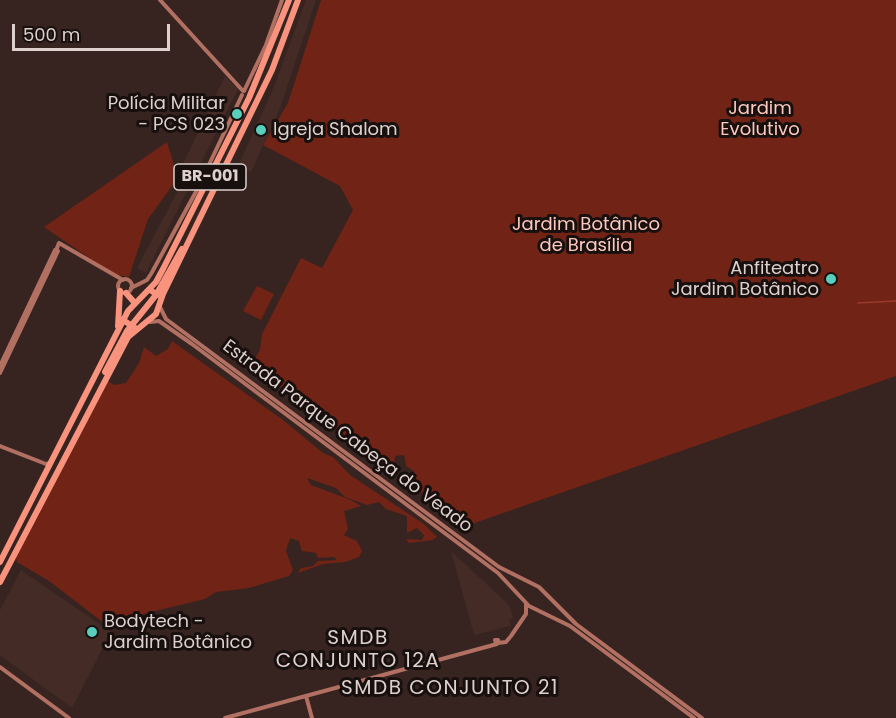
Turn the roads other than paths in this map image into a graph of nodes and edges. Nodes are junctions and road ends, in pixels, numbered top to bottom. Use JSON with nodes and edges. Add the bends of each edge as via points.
{"nodes":[{"id":1,"x":160,"y":0,"type":"edge"},
{"id":2,"x":282,"y":0,"type":"edge"},
{"id":3,"x":289,"y":0,"type":"edge"},
{"id":4,"x":298,"y":0,"type":"edge"},
{"id":5,"x":286,"y":8,"type":"junction"},
{"id":6,"x":295,"y":12,"type":"junction"},
{"id":7,"x":268,"y":46,"type":"junction"},
{"id":8,"x":272,"y":70,"type":"junction"},
{"id":9,"x":280,"y":74,"type":"dead end"},
{"id":10,"x":244,"y":92,"type":"junction"},
{"id":11,"x":198,"y":223,"type":"junction"},
{"id":12,"x":185,"y":226,"type":"junction"},
{"id":13,"x":58,"y":248,"type":"junction"},
{"id":14,"x":113,"y":275,"type":"junction"},
{"id":15,"x":123,"y":280,"type":"junction"},
{"id":16,"x":130,"y":282,"type":"junction"},
{"id":17,"x":140,"y":284,"type":"junction"},
{"id":18,"x":125,"y":289,"type":"junction"},
{"id":19,"x":142,"y":295,"type":"junction"},
{"id":20,"x":160,"y":303,"type":"junction"},
{"id":21,"x":150,"y":322,"type":"junction"},
{"id":22,"x":131,"y":324,"type":"junction"},
{"id":23,"x":115,"y":338,"type":"junction"},
{"id":24,"x":0,"y":366,"type":"edge"},
{"id":25,"x":0,"y":373,"type":"edge"},
{"id":26,"x":253,"y":387,"type":"junction"},
{"id":27,"x":84,"y":400,"type":"junction"},
{"id":28,"x":94,"y":401,"type":"junction"},
{"id":29,"x":0,"y":446,"type":"edge"},
{"id":30,"x":49,"y":465,"type":"junction"},
{"id":31,"x":0,"y":562,"type":"edge"},
{"id":32,"x":0,"y":582,"type":"edge"},
{"id":33,"x":528,"y":583,"type":"junction"},
{"id":34,"x":521,"y":595,"type":"junction"},
{"id":35,"x":553,"y":601,"type":"junction"},
{"id":36,"x":526,"y":602,"type":"junction"},
{"id":37,"x":535,"y":610,"type":"junction"},
{"id":38,"x":546,"y":613,"type":"junction"},
{"id":39,"x":525,"y":614,"type":"junction"},
{"id":40,"x":0,"y":667,"type":"edge"},
{"id":41,"x":306,"y":696,"type":"junction"},
{"id":42,"x":69,"y":718,"type":"edge"},
{"id":43,"x":225,"y":718,"type":"edge"},
{"id":44,"x":312,"y":718,"type":"edge"},
{"id":45,"x":694,"y":718,"type":"edge"},
{"id":46,"x":702,"y":718,"type":"edge"}],
"edges":[{"from":1,"to":10,"type":"main road"},
{"from":2,"to":7,"type":"main road"},
{"from":3,"to":5,"type":"highway","number":"BR-001"},
{"from":4,"to":6,"type":"highway","number":"BR-001"},
{"from":5,"to":6,"type":"highway"},
{"from":5,"to":7,"type":"highway","number":"BR-001"},
{"from":6,"to":8,"type":"highway","number":"BR-001"},
{"from":7,"to":10,"type":"highway","number":"BR-001"},
{"from":8,"to":9,"type":"highway"},
{"from":8,"to":11,"type":"highway","number":"BR-001"},
{"from":10,"to":12,"type":"highway","number":"BR-001","via":[[248,102]]},
{"from":10,"to":17,"type":"main road","via":[[183,215],[151,274]]},
{"from":11,"to":20,"type":"highway","number":"BR-001"},
{"from":11,"to":22,"type":"highway","via":[[156,295]]},
{"from":12,"to":19,"type":"highway","number":"BR-001","via":[[160,276]]},
{"from":12,"to":27,"type":"highway","via":[[167,269],[122,334]]},
{"from":13,"to":14,"type":"main road","via":[[67,248],[98,263]]},
{"from":13,"to":24,"type":"main road"},
{"from":13,"to":25,"type":"main road"},
{"from":14,"to":15,"type":"main road"},
{"from":14,"to":18,"type":"main road"},
{"from":15,"to":16,"type":"main road"},
{"from":15,"to":18,"type":"main road"},
{"from":16,"to":17,"type":"main road"},
{"from":16,"to":18,"type":"main road"},
{"from":17,"to":18,"type":"main road"},
{"from":18,"to":19,"type":"highway"},
{"from":18,"to":23,"type":"highway"},
{"from":19,"to":20,"type":"highway","bridge":true,"via":[[158,295]]},
{"from":19,"to":22,"type":"highway","number":"BR-001"},
{"from":20,"to":21,"type":"highway","number":"BR-001"},
{"from":20,"to":26,"type":"main road","name":"Estrada Parque Cabeça do Veado","via":[[166,319]]},
{"from":21,"to":22,"type":"highway","number":"BR-001"},
{"from":21,"to":26,"type":"main road","name":"Estrada Parque Cabeça do Veado","via":[[163,323]]},
{"from":22,"to":23,"type":"highway","number":"BR-001"},
{"from":22,"to":28,"type":"highway","number":"BR-001"},
{"from":22,"to":28,"type":"highway","number":"BR-001"},
{"from":23,"to":27,"type":"highway","number":"BR-001"},
{"from":26,"to":33,"type":"main road","name":"Estrada Parque Cabeça do Veado","via":[[506,572]]},
{"from":26,"to":34,"type":"main road","name":"Estrada Parque Cabeça do Veado","via":[[494,569]]},
{"from":27,"to":30,"type":"highway","number":"BR-001"},
{"from":28,"to":32,"type":"highway","number":"BR-001"},
{"from":29,"to":30,"type":"main road"},
{"from":30,"to":31,"type":"highway","number":"BR-001"},
{"from":33,"to":34,"type":"main road","via":[[522,587]]},
{"from":33,"to":35,"type":"main road","name":"Estrada Parque Cabeça do Veado","via":[[539,587]]},
{"from":34,"to":36,"type":"main road","name":"Estrada Parque Cabeça do Veado"},
{"from":35,"to":38,"type":"main road","via":[[552,610]]},
{"from":35,"to":46,"type":"main road","via":[[576,624]]},
{"from":36,"to":37,"type":"main road","name":"Estrada Parque Cabeça do Veado"},
{"from":36,"to":39,"type":"main road"},
{"from":37,"to":38,"type":"main road"},
{"from":37,"to":39,"type":"main road"},
{"from":38,"to":45,"type":"main road","via":[[570,626]]},
{"from":39,"to":41,"type":"main road","via":[[512,636],[488,646]]},
{"from":40,"to":42,"type":"main road"},
{"from":41,"to":43,"type":"main road"},
{"from":41,"to":44,"type":"main road"}]}
